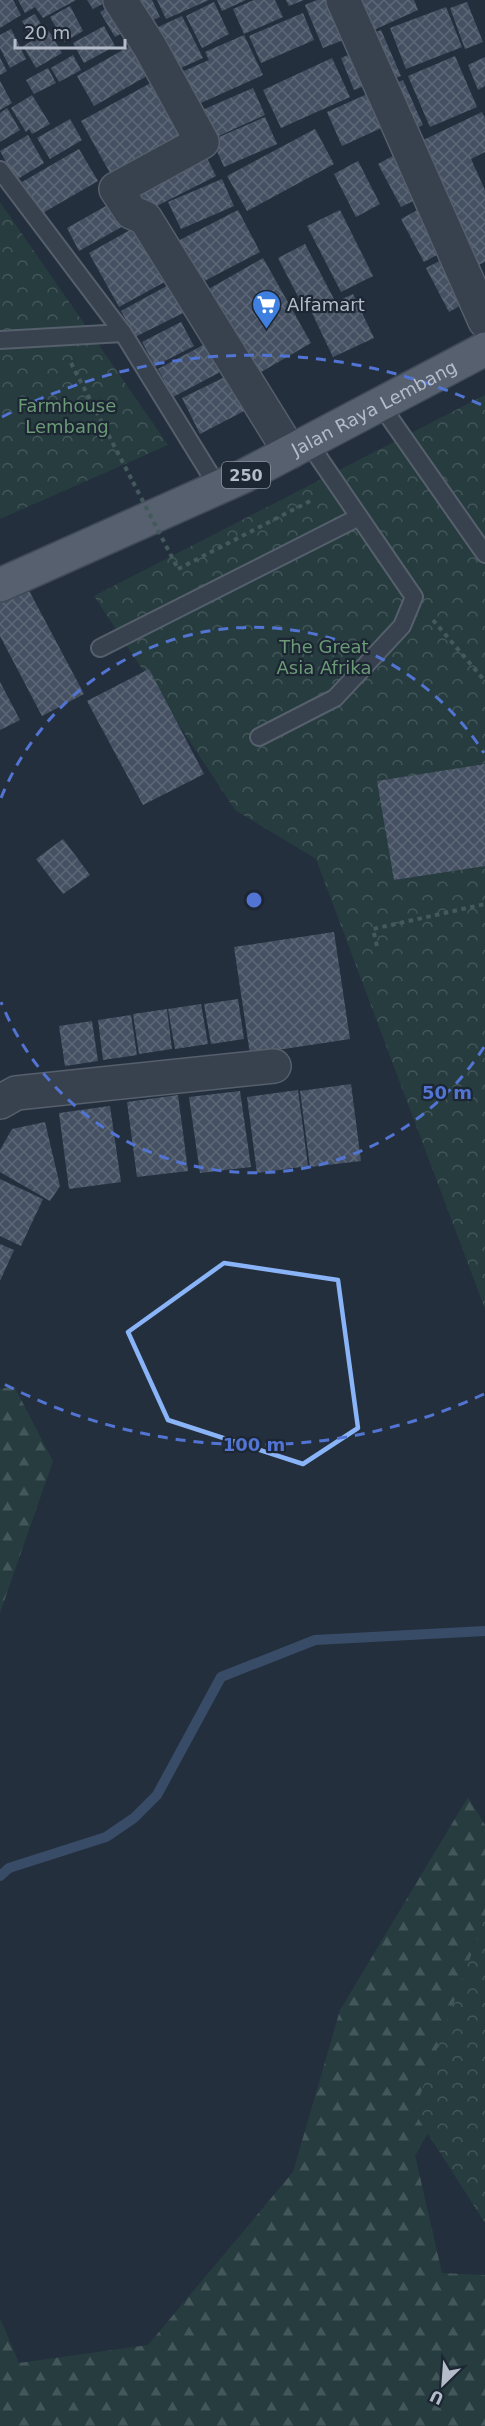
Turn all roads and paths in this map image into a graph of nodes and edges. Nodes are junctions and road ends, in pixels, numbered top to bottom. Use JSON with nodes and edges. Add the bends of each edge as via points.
{"nodes":[{"id":1,"x":120,"y":0,"type":"edge"},
{"id":2,"x":343,"y":0,"type":"edge"},
{"id":3,"x":0,"y":170,"type":"edge"},
{"id":4,"x":485,"y":321,"type":"edge"},
{"id":5,"x":123,"y":333,"type":"junction"},
{"id":6,"x":57,"y":336,"type":"junction"},
{"id":7,"x":0,"y":340,"type":"edge"},
{"id":8,"x":485,"y":349,"type":"edge"},
{"id":9,"x":380,"y":404,"type":"junction"},
{"id":10,"x":299,"y":447,"type":"junction"},
{"id":11,"x":338,"y":486,"type":"junction"},
{"id":12,"x":218,"y":487,"type":"junction"},
{"id":13,"x":359,"y":517,"type":"junction"},
{"id":14,"x":485,"y":554,"type":"edge"},
{"id":15,"x":0,"y":585,"type":"edge"},
{"id":16,"x":414,"y":597,"type":"junction"},
{"id":17,"x":100,"y":648,"type":"dead end"},
{"id":18,"x":485,"y":681,"type":"edge"},
{"id":19,"x":259,"y":737,"type":"dead end"},
{"id":20,"x":485,"y":904,"type":"edge"},
{"id":21,"x":377,"y":946,"type":"dead end"},
{"id":22,"x":274,"y":1066,"type":"dead end"},
{"id":23,"x":0,"y":1102,"type":"edge"}],
"edges":[{"from":1,"to":10,"type":"street","via":[[202,142],[116,189],[131,212],[144,218]]},
{"from":2,"to":4,"type":"street"},
{"from":3,"to":5,"type":"lane"},
{"from":5,"to":6,"type":"lane"},
{"from":5,"to":12,"type":"lane"},
{"from":6,"to":7,"type":"lane"},
{"from":6,"to":11,"type":"path","bridge":true,"via":[[178,569]]},
{"from":8,"to":9,"type":"main road","name":"Jalan Raya Lembang","number":"250"},
{"from":9,"to":10,"type":"main road","name":"Jalan Raya Lembang","number":"250"},
{"from":9,"to":14,"type":"lane"},
{"from":10,"to":11,"type":"lane"},
{"from":10,"to":12,"type":"main road","name":"Jalan Raya Lembang","number":"250"},
{"from":11,"to":13,"type":"lane"},
{"from":12,"to":15,"type":"main road","name":"Jalan Raya Lembang","number":"250"},
{"from":13,"to":16,"type":"lane"},
{"from":13,"to":17,"type":"lane"},
{"from":16,"to":18,"type":"path"},
{"from":16,"to":19,"type":"lane","via":[[402,626],[335,698]]},
{"from":20,"to":21,"type":"path","via":[[373,929]]},
{"from":22,"to":23,"type":"street","via":[[16,1093]]}]}
